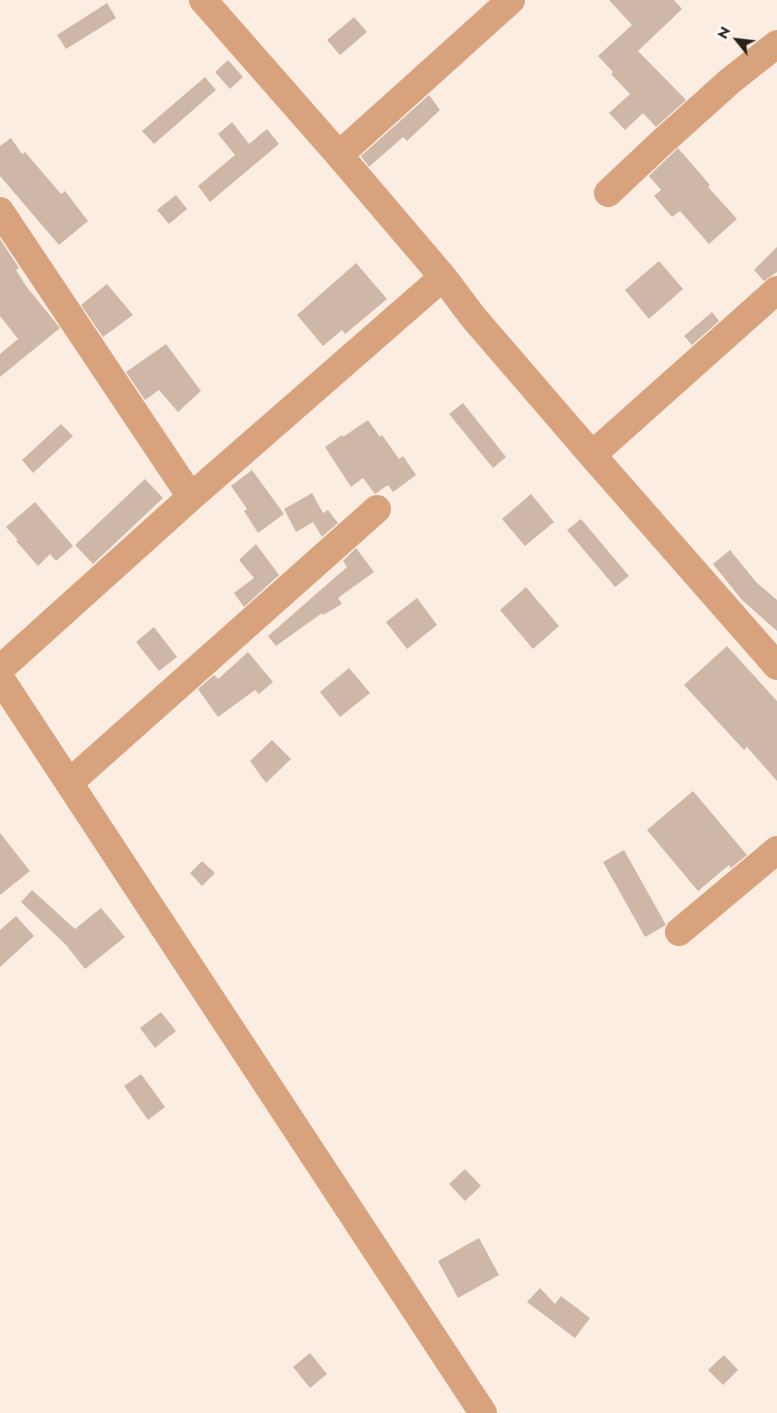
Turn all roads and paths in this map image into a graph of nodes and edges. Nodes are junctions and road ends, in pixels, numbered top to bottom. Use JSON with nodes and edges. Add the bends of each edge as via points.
{"nodes":[{"id":1,"x":203,"y":0,"type":"edge"},
{"id":2,"x":511,"y":0,"type":"edge"},
{"id":3,"x":777,"y":44,"type":"edge"},
{"id":4,"x":339,"y":154,"type":"junction"},
{"id":5,"x":608,"y":193,"type":"dead end"},
{"id":6,"x":0,"y":210,"type":"edge"},
{"id":7,"x":443,"y":277,"type":"junction"},
{"id":8,"x":777,"y":290,"type":"edge"},
{"id":9,"x":592,"y":455,"type":"junction"},
{"id":10,"x":191,"y":497,"type":"junction"},
{"id":11,"x":377,"y":509,"type":"dead end"},
{"id":12,"x":777,"y":666,"type":"edge"},
{"id":13,"x":0,"y":669,"type":"edge"},
{"id":14,"x":0,"y":678,"type":"edge"},
{"id":15,"x":69,"y":783,"type":"junction"},
{"id":16,"x":777,"y":850,"type":"edge"},
{"id":17,"x":679,"y":932,"type":"dead end"},
{"id":18,"x":483,"y":1413,"type":"edge"}],
"edges":[{"from":1,"to":4,"type":"street"},
{"from":2,"to":4,"type":"street"},
{"from":3,"to":5,"type":"street","via":[[730,81]]},
{"from":4,"to":7,"type":"street"},
{"from":6,"to":10,"type":"street"},
{"from":7,"to":9,"type":"street","via":[[473,317]]},
{"from":7,"to":10,"type":"street"},
{"from":8,"to":9,"type":"street"},
{"from":9,"to":12,"type":"street"},
{"from":10,"to":13,"type":"street"},
{"from":11,"to":15,"type":"street"},
{"from":14,"to":15,"type":"street"},
{"from":15,"to":18,"type":"street"},
{"from":16,"to":17,"type":"street"}]}
